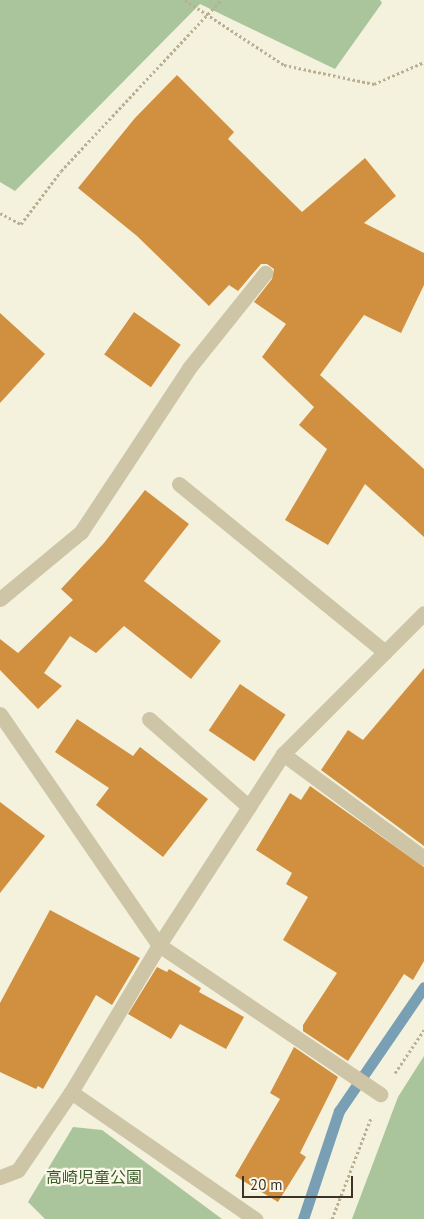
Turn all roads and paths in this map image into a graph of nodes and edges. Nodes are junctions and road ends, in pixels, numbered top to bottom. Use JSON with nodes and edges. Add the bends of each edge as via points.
{"nodes":[{"id":1,"x":185,"y":0,"type":"edge"},
{"id":2,"x":221,"y":0,"type":"edge"},
{"id":3,"x":206,"y":15,"type":"junction"},
{"id":4,"x":424,"y":62,"type":"edge"},
{"id":5,"x":0,"y":213,"type":"edge"},
{"id":6,"x":265,"y":272,"type":"dead end"},
{"id":7,"x":179,"y":484,"type":"dead end"},
{"id":8,"x":0,"y":598,"type":"edge"},
{"id":9,"x":424,"y":613,"type":"edge"},
{"id":10,"x":385,"y":652,"type":"junction"},
{"id":11,"x":0,"y":714,"type":"edge"},
{"id":12,"x":149,"y":719,"type":"dead end"},
{"id":13,"x":283,"y":754,"type":"junction"},
{"id":14,"x":248,"y":807,"type":"junction"},
{"id":15,"x":424,"y":858,"type":"edge"},
{"id":16,"x":159,"y":945,"type":"junction"},
{"id":17,"x":71,"y":1092,"type":"junction"},
{"id":18,"x":380,"y":1094,"type":"dead end"},
{"id":19,"x":0,"y":1177,"type":"edge"},
{"id":20,"x":255,"y":1219,"type":"edge"}],
"edges":[{"from":1,"to":3,"type":"path"},
{"from":2,"to":3,"type":"path"},
{"from":3,"to":4,"type":"path","via":[[284,65],[374,84]]},
{"from":3,"to":5,"type":"path","via":[[62,171],[21,224]]},
{"from":6,"to":8,"type":"street","via":[[189,368],[81,532]]},
{"from":7,"to":10,"type":"street"},
{"from":9,"to":10,"type":"street"},
{"from":10,"to":13,"type":"street"},
{"from":11,"to":16,"type":"street"},
{"from":12,"to":14,"type":"street"},
{"from":13,"to":14,"type":"street"},
{"from":13,"to":15,"type":"street"},
{"from":14,"to":16,"type":"street"},
{"from":16,"to":17,"type":"street"},
{"from":16,"to":18,"type":"street"},
{"from":17,"to":19,"type":"street","via":[[18,1170]]},
{"from":17,"to":20,"type":"street"}]}
